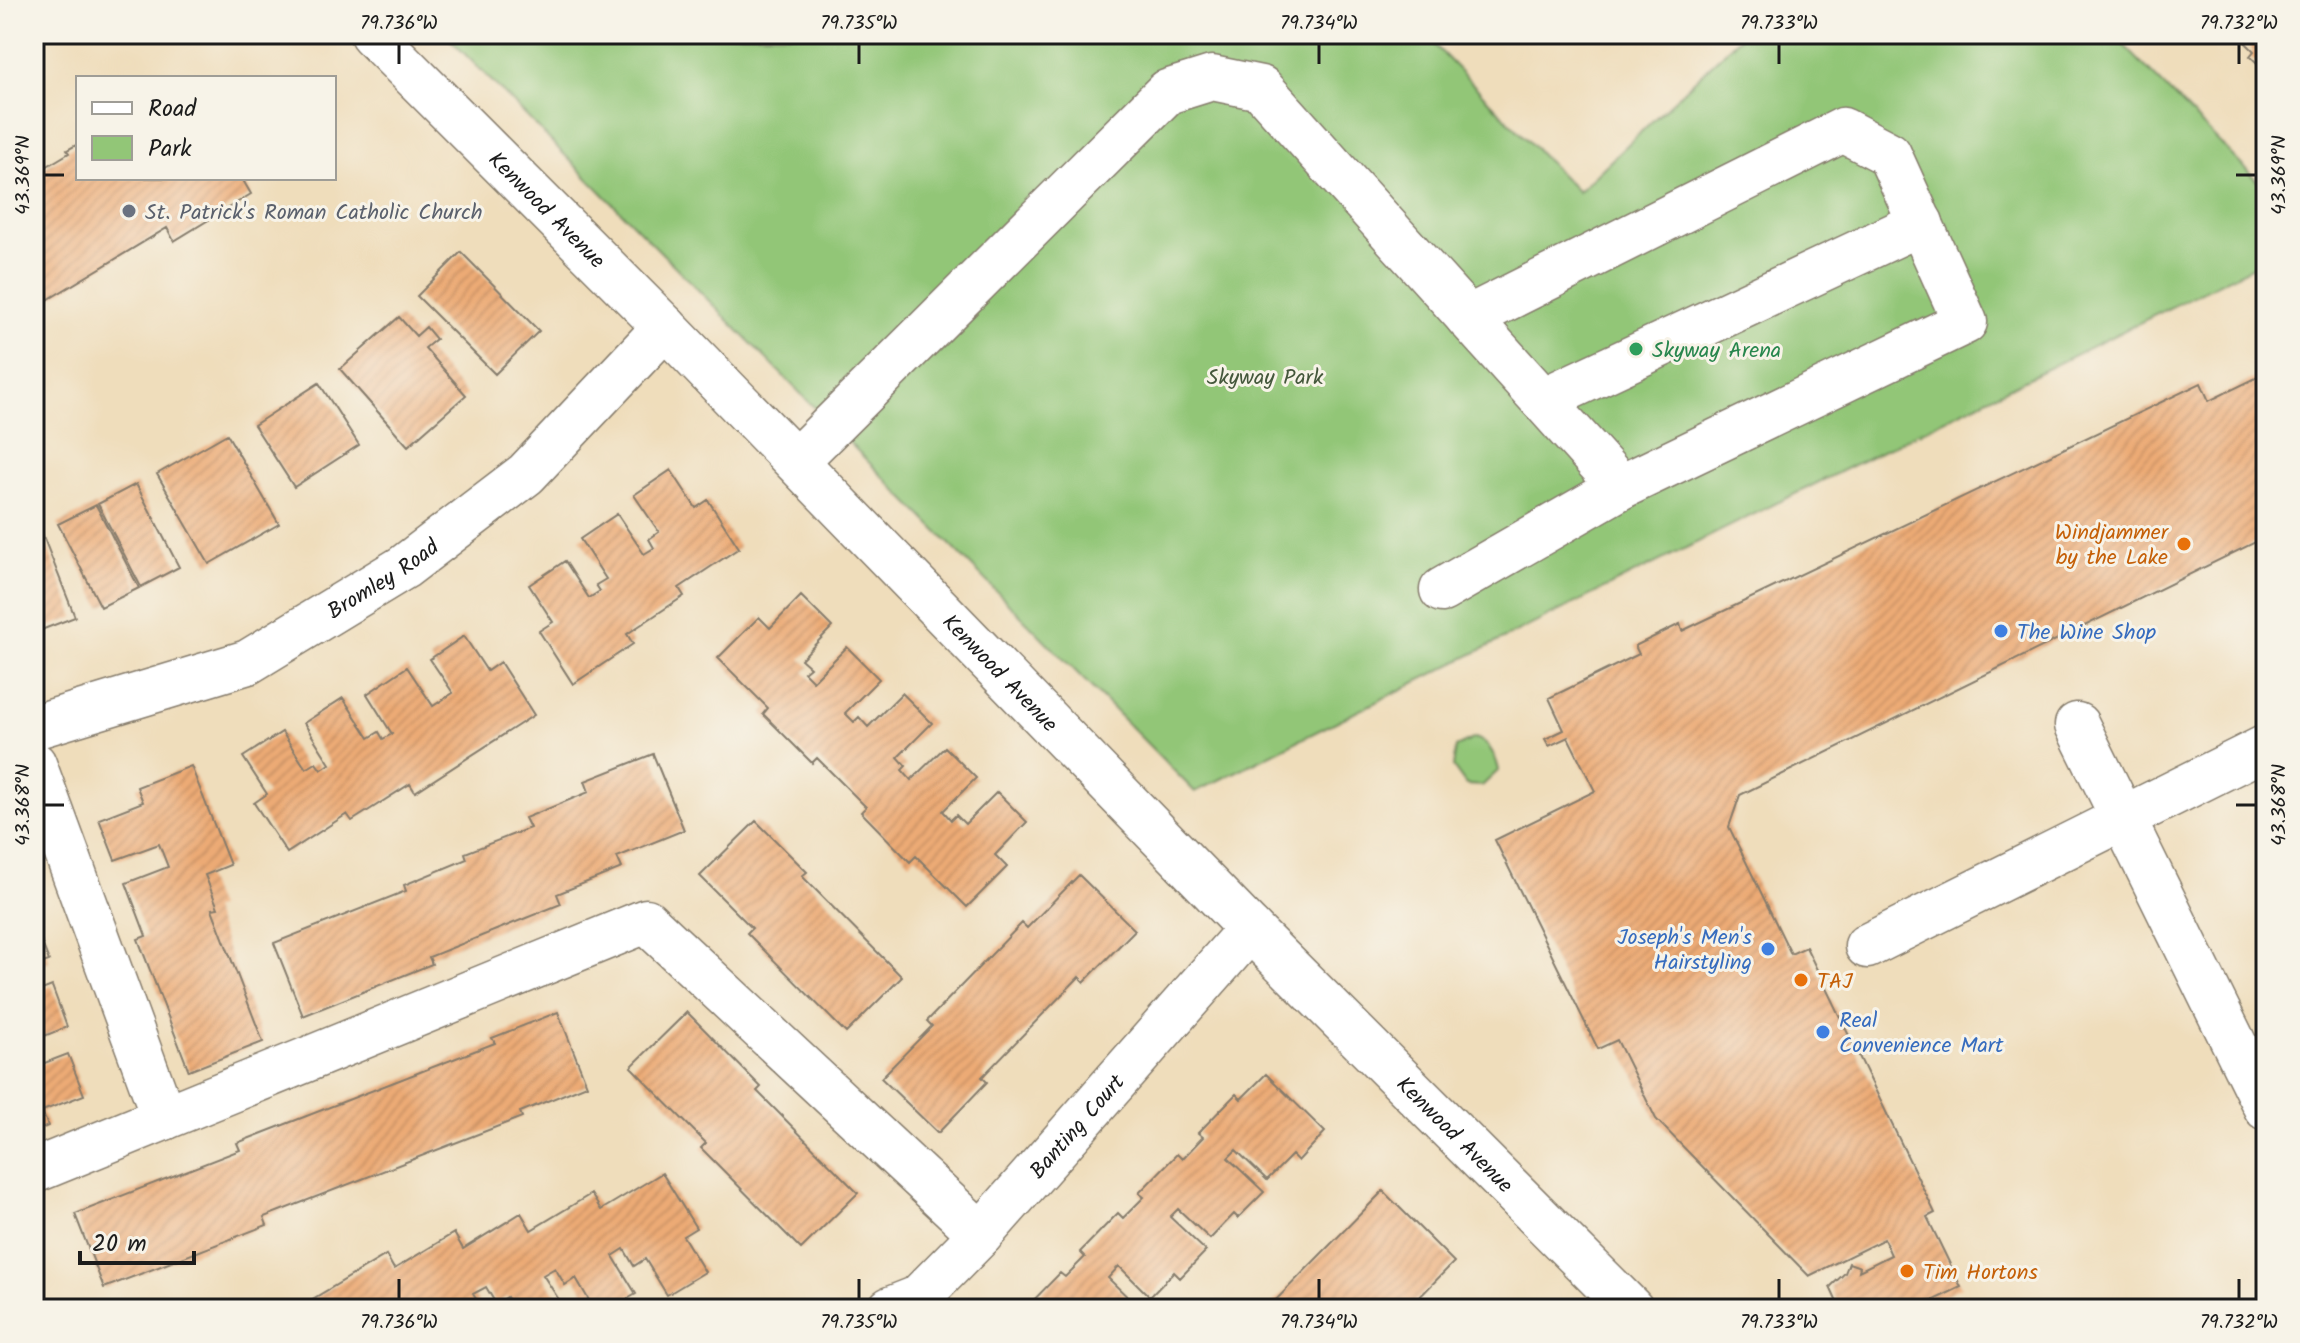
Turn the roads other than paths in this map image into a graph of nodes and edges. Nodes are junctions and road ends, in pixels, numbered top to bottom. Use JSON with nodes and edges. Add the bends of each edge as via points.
{"nodes":[{"id":1,"x":372,"y":34,"type":"edge"},
{"id":2,"x":1921,"y":223,"type":"junction"},
{"id":3,"x":1468,"y":318,"type":"junction"},
{"id":4,"x":665,"y":327,"type":"junction"},
{"id":5,"x":1543,"y":400,"type":"junction"},
{"id":6,"x":796,"y":461,"type":"junction"},
{"id":7,"x":1621,"y":487,"type":"junction"},
{"id":8,"x":1442,"y":590,"type":"dead end"},
{"id":9,"x":2077,"y":725,"type":"dead end"},
{"id":10,"x":34,"y":727,"type":"edge"},
{"id":11,"x":2266,"y":747,"type":"edge"},
{"id":12,"x":34,"y":764,"type":"edge"},
{"id":13,"x":2123,"y":819,"type":"junction"},
{"id":14,"x":1250,"y":929,"type":"junction"},
{"id":15,"x":1867,"y":946,"type":"dead end"},
{"id":16,"x":2266,"y":1108,"type":"edge"},
{"id":17,"x":164,"y":1118,"type":"junction"},
{"id":18,"x":34,"y":1171,"type":"edge"},
{"id":19,"x":981,"y":1234,"type":"junction"},
{"id":20,"x":890,"y":1309,"type":"edge"},
{"id":21,"x":1631,"y":1309,"type":"edge"}],
"edges":[{"from":1,"to":4,"type":"street","name":"Kenwood Avenue"},
{"from":2,"to":3,"type":"street","via":[[1889,154],[1843,130]]},
{"from":2,"to":5,"type":"street"},
{"from":2,"to":7,"type":"street","via":[[1965,322]]},
{"from":3,"to":5,"type":"street"},
{"from":3,"to":6,"type":"street","via":[[1261,88],[1212,78],[1167,92]]},
{"from":4,"to":6,"type":"street","name":"Kenwood Avenue"},
{"from":4,"to":10,"type":"street","name":"Bromley Road","via":[[526,474],[404,567],[248,662]]},
{"from":5,"to":7,"type":"street"},
{"from":6,"to":14,"type":"street","name":"Kenwood Avenue"},
{"from":7,"to":8,"type":"street"},
{"from":9,"to":13,"type":"street"},
{"from":11,"to":13,"type":"street"},
{"from":12,"to":17,"type":"street"},
{"from":13,"to":15,"type":"street"},
{"from":13,"to":16,"type":"street"},
{"from":14,"to":19,"type":"street","name":"Banting Court"},
{"from":14,"to":21,"type":"street","name":"Kenwood Avenue"},
{"from":17,"to":18,"type":"street"},
{"from":17,"to":19,"type":"street","via":[[646,921]]},
{"from":19,"to":20,"type":"street","name":"Banting Court","via":[[918,1298]]}]}
